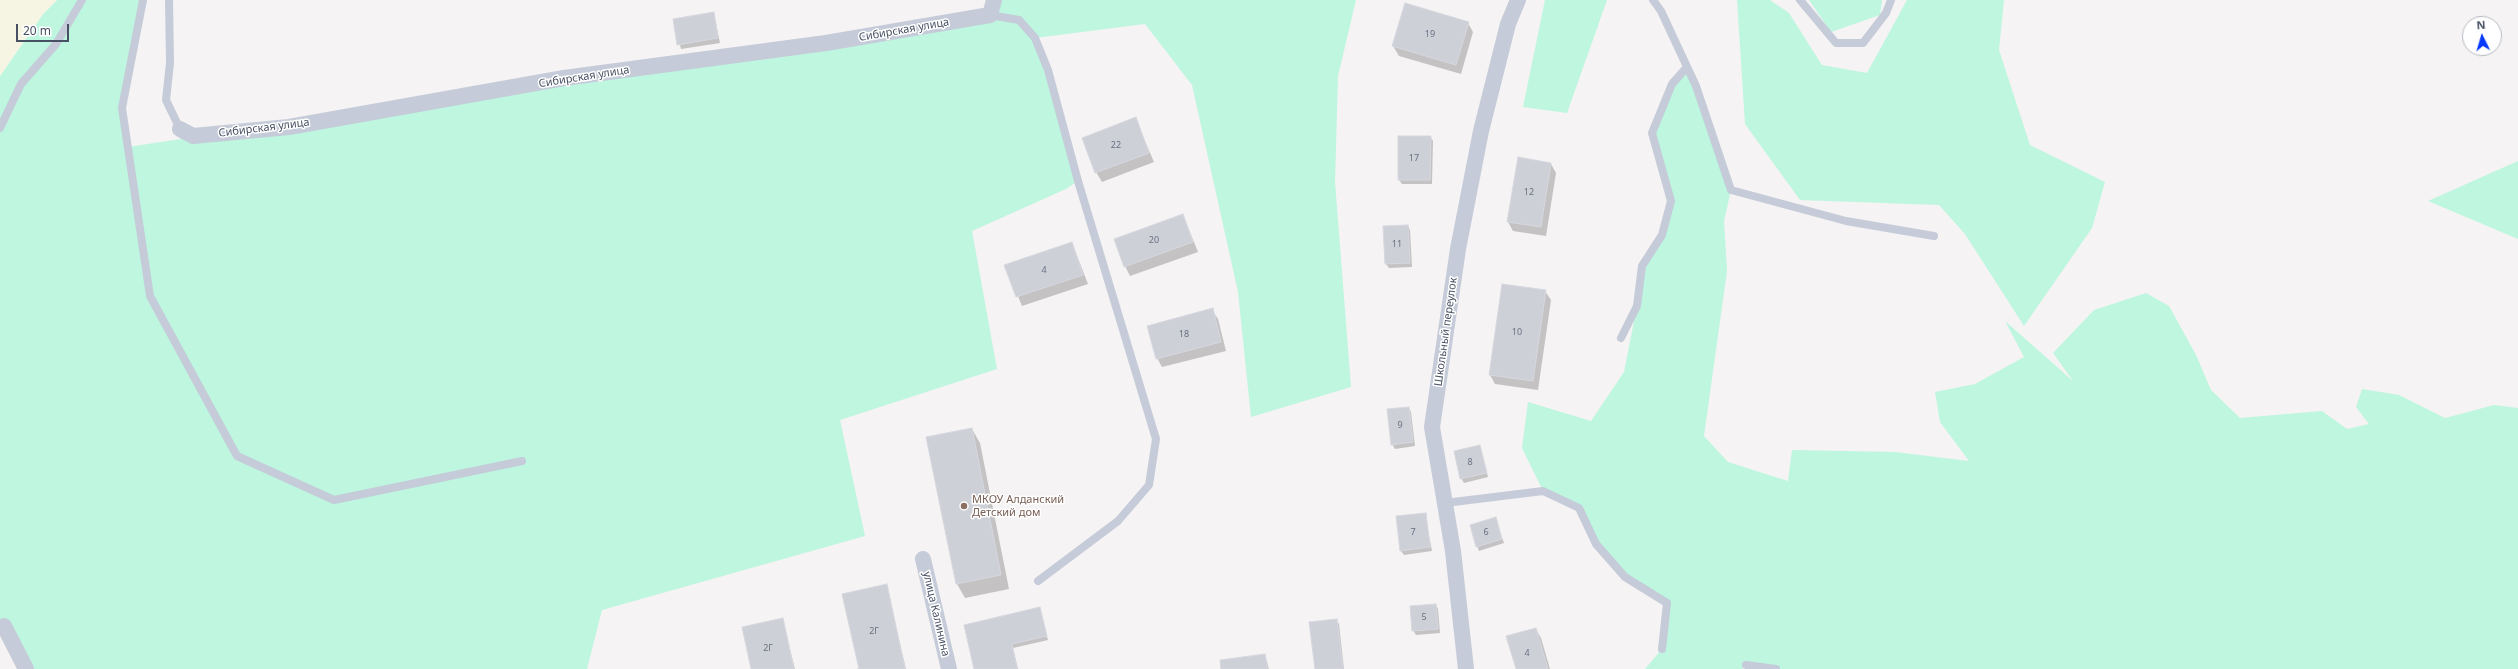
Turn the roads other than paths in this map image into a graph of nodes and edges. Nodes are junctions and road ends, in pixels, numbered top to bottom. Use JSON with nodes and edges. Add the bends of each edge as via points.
{"nodes":[{"id":1,"x":82,"y":0,"type":"edge"},
{"id":2,"x":143,"y":0,"type":"edge"},
{"id":3,"x":169,"y":0,"type":"edge"},
{"id":4,"x":994,"y":0,"type":"edge"},
{"id":5,"x":1518,"y":0,"type":"edge"},
{"id":6,"x":1653,"y":0,"type":"edge"},
{"id":7,"x":1800,"y":0,"type":"edge"},
{"id":8,"x":1891,"y":0,"type":"edge"},
{"id":9,"x":990,"y":16,"type":"junction"},
{"id":10,"x":1687,"y":67,"type":"junction"},
{"id":11,"x":0,"y":128,"type":"edge"},
{"id":12,"x":180,"y":129,"type":"joint"},
{"id":13,"x":1934,"y":236,"type":"dead end"},
{"id":14,"x":1621,"y":338,"type":"dead end"},
{"id":15,"x":522,"y":461,"type":"dead end"},
{"id":16,"x":1445,"y":503,"type":"junction"},
{"id":17,"x":923,"y":559,"type":"dead end"},
{"id":18,"x":1038,"y":581,"type":"dead end"},
{"id":19,"x":1,"y":624,"type":"edge"},
{"id":20,"x":1662,"y":649,"type":"dead end"},
{"id":21,"x":1746,"y":665,"type":"dead end"},
{"id":22,"x":26,"y":669,"type":"edge"},
{"id":23,"x":949,"y":669,"type":"edge"},
{"id":24,"x":1466,"y":669,"type":"edge"},
{"id":25,"x":1776,"y":669,"type":"edge"}],
"edges":[{"from":1,"to":11,"type":"lane","via":[[56,44],[21,84]]},
{"from":2,"to":15,"type":"lane","via":[[122,108],[150,296],[237,456],[334,500]]},
{"from":3,"to":12,"type":"lane","via":[[170,63],[166,100]]},
{"from":4,"to":9,"type":"street"},
{"from":5,"to":16,"type":"street","name":"Школьный переулок","via":[[1508,24],[1480,138],[1458,249],[1433,419],[1432,427]]},
{"from":6,"to":10,"type":"lane"},
{"from":7,"to":8,"type":"lane","via":[[1836,42],[1863,43],[1886,13]]},
{"from":9,"to":12,"type":"street","name":"Сибирская улица","via":[[826,43],[564,78],[289,127],[192,136]]},
{"from":9,"to":18,"type":"lane","via":[[1019,20],[1035,38],[1048,70],[1080,188],[1156,439],[1149,486],[1118,521]]},
{"from":10,"to":13,"type":"lane","via":[[1696,86],[1731,190],[1846,222]]},
{"from":10,"to":14,"type":"lane","via":[[1672,84],[1652,133],[1671,201],[1662,235],[1642,266],[1637,306]]},
{"from":16,"to":20,"type":"lane","via":[[1543,491],[1579,508],[1596,544],[1625,577],[1667,603]]},
{"from":16,"to":24,"type":"street","name":"Школьный переулок"},
{"from":17,"to":23,"type":"street","name":"улица Калинина"},
{"from":19,"to":22,"type":"street"},
{"from":21,"to":25,"type":"lane"}]}
